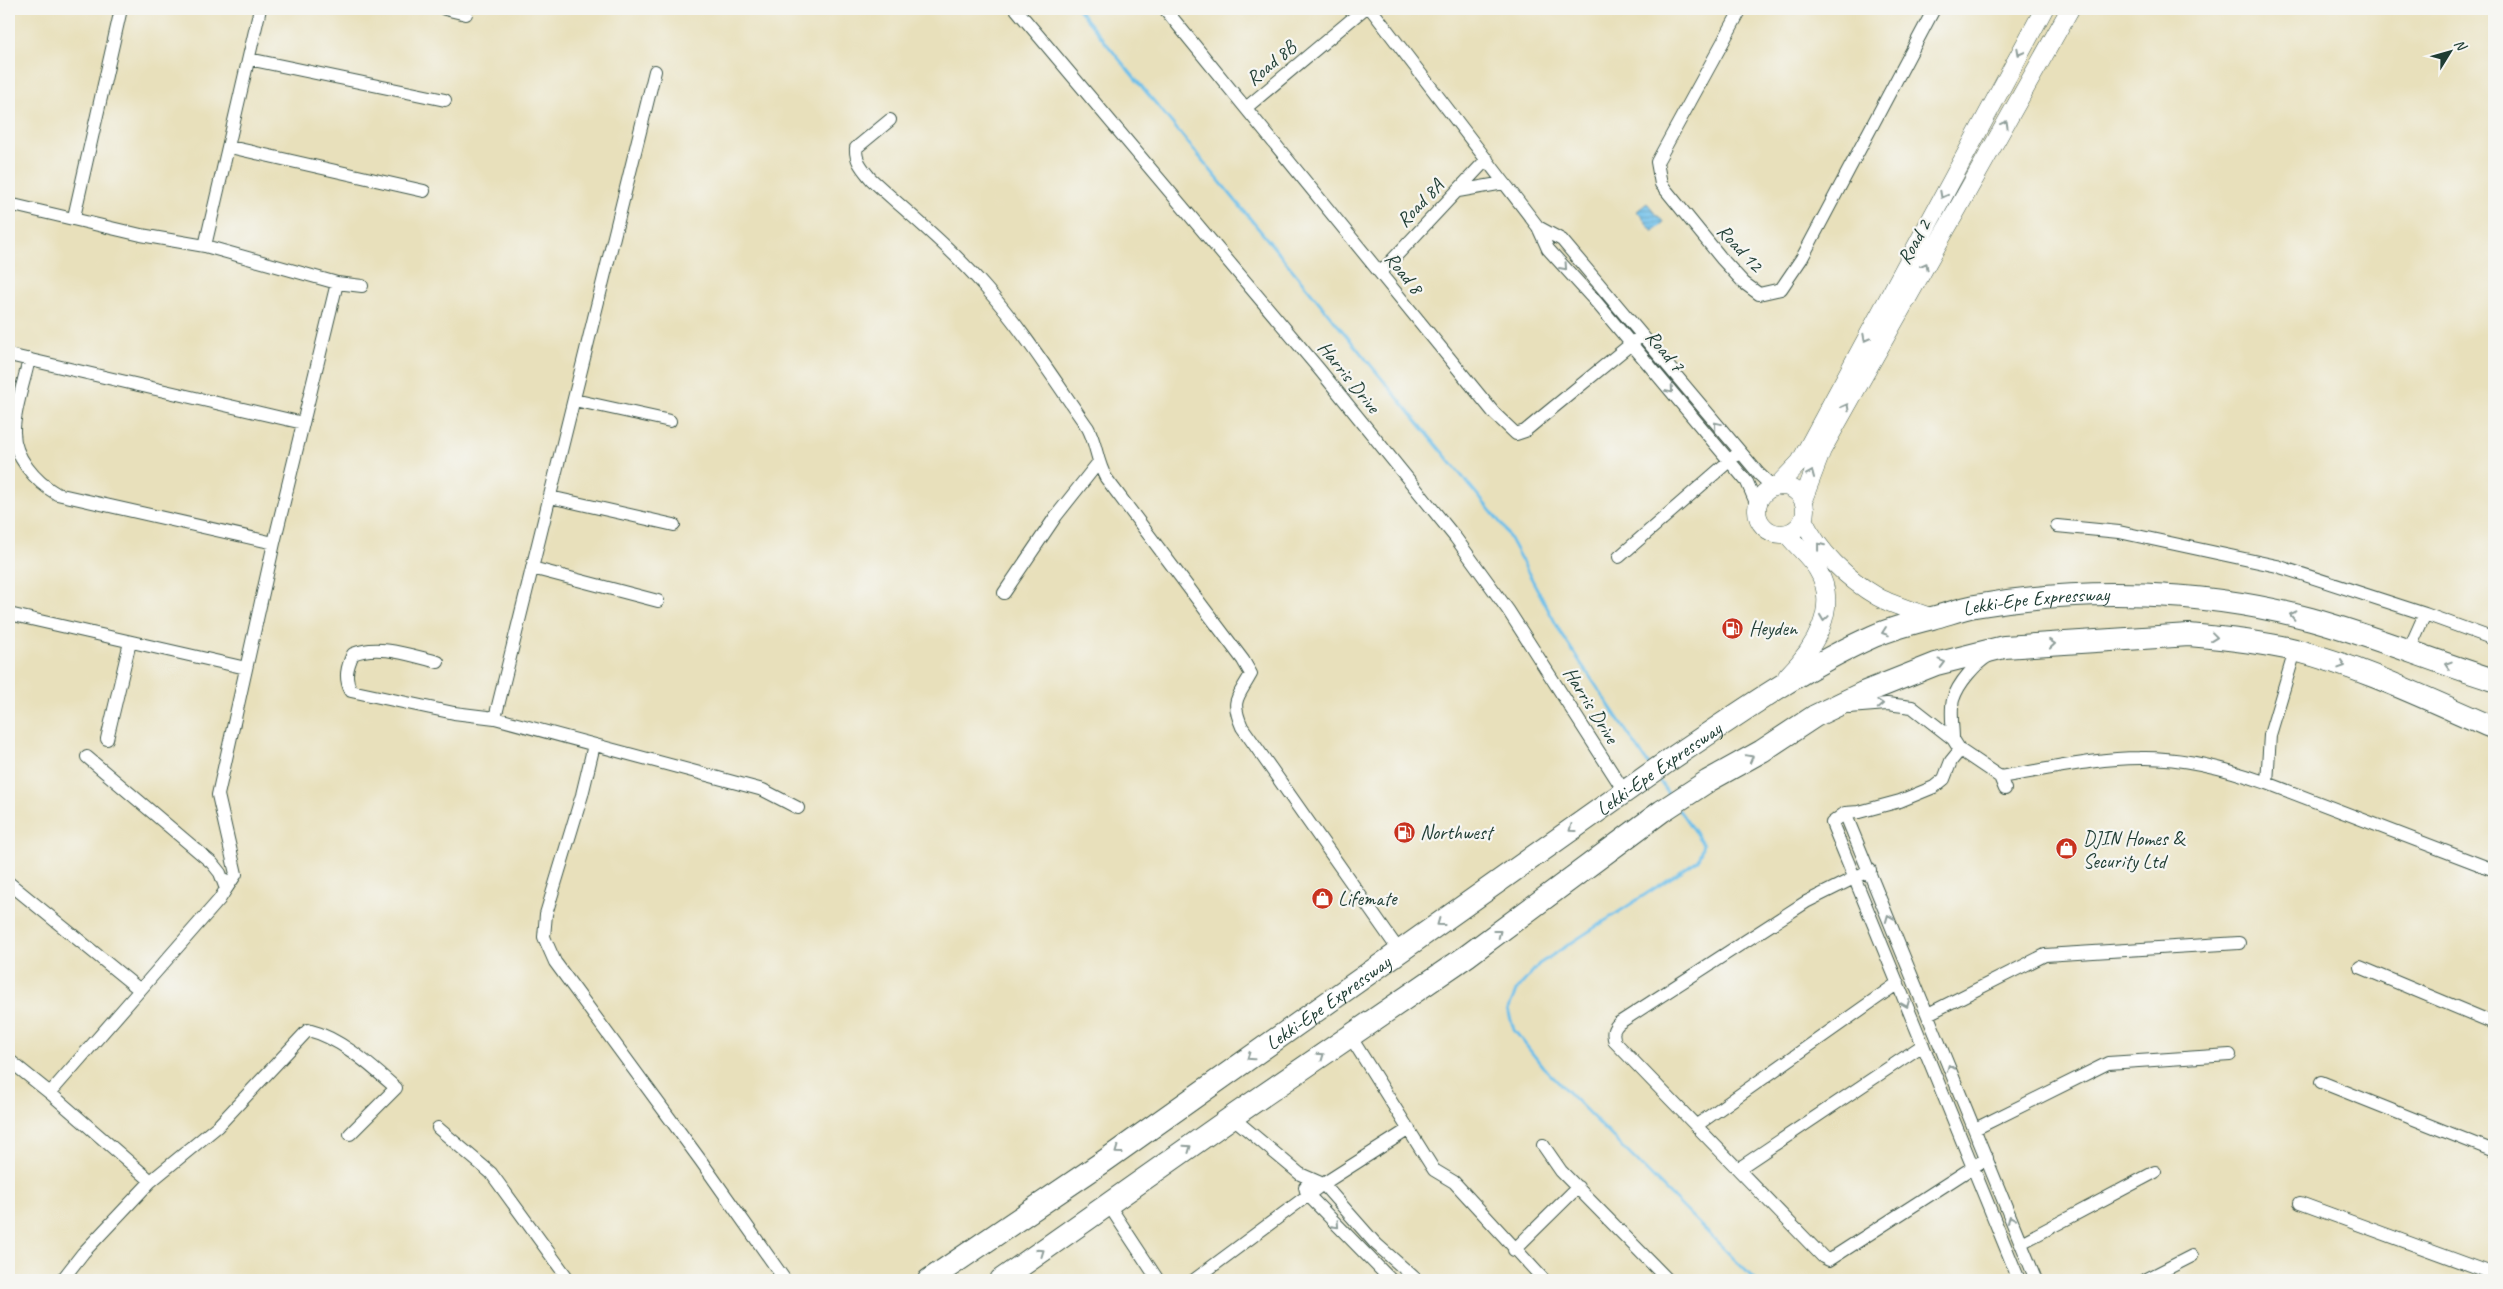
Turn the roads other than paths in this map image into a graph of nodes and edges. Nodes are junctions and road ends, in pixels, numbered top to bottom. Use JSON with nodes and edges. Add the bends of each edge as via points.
{"nodes":[{"id":1,"x":121,"y":9,"type":"edge"},
{"id":2,"x":260,"y":9,"type":"edge"},
{"id":3,"x":445,"y":9,"type":"edge"},
{"id":4,"x":1016,"y":9,"type":"edge"},
{"id":5,"x":1165,"y":9,"type":"edge"},
{"id":6,"x":1364,"y":9,"type":"edge"},
{"id":7,"x":1371,"y":9,"type":"edge"},
{"id":8,"x":1741,"y":9,"type":"edge"},
{"id":9,"x":1934,"y":9,"type":"edge"},
{"id":10,"x":2044,"y":9,"type":"edge"},
{"id":11,"x":2070,"y":9,"type":"edge"},
{"id":12,"x":466,"y":14,"type":"dead end"},
{"id":13,"x":249,"y":59,"type":"junction"},
{"id":14,"x":654,"y":71,"type":"dead end"},
{"id":15,"x":445,"y":100,"type":"dead end"},
{"id":16,"x":1247,"y":107,"type":"junction"},
{"id":17,"x":890,"y":120,"type":"dead end"},
{"id":18,"x":230,"y":147,"type":"junction"},
{"id":19,"x":1488,"y":159,"type":"junction"},
{"id":20,"x":1504,"y":183,"type":"junction"},
{"id":21,"x":1458,"y":190,"type":"junction"},
{"id":22,"x":424,"y":192,"type":"dead end"},
{"id":23,"x":9,"y":204,"type":"edge"},
{"id":24,"x":74,"y":217,"type":"junction"},
{"id":25,"x":1538,"y":226,"type":"junction"},
{"id":26,"x":205,"y":246,"type":"junction"},
{"id":27,"x":1380,"y":273,"type":"junction"},
{"id":28,"x":337,"y":283,"type":"junction"},
{"id":29,"x":362,"y":286,"type":"dead end"},
{"id":30,"x":1607,"y":294,"type":"junction"},
{"id":31,"x":1597,"y":303,"type":"junction"},
{"id":32,"x":1642,"y":335,"type":"junction"},
{"id":33,"x":1631,"y":344,"type":"junction"},
{"id":34,"x":9,"y":355,"type":"edge"},
{"id":35,"x":29,"y":359,"type":"junction"},
{"id":36,"x":574,"y":400,"type":"junction"},
{"id":37,"x":670,"y":421,"type":"dead end"},
{"id":38,"x":303,"y":423,"type":"junction"},
{"id":39,"x":1740,"y":452,"type":"junction"},
{"id":40,"x":1730,"y":461,"type":"junction"},
{"id":41,"x":1098,"y":463,"type":"junction"},
{"id":42,"x":1775,"y":487,"type":"junction"},
{"id":43,"x":550,"y":497,"type":"junction"},
{"id":44,"x":1802,"y":500,"type":"junction"},
{"id":45,"x":1757,"y":505,"type":"junction"},
{"id":46,"x":1803,"y":519,"type":"junction"},
{"id":47,"x":674,"y":525,"type":"dead end"},
{"id":48,"x":2057,"y":526,"type":"dead end"},
{"id":49,"x":1787,"y":534,"type":"junction"},
{"id":50,"x":274,"y":543,"type":"junction"},
{"id":51,"x":1619,"y":557,"type":"dead end"},
{"id":52,"x":532,"y":568,"type":"junction"},
{"id":53,"x":1004,"y":594,"type":"dead end"},
{"id":54,"x":658,"y":601,"type":"dead end"},
{"id":55,"x":9,"y":614,"type":"edge"},
{"id":56,"x":2424,"y":614,"type":"junction"},
{"id":57,"x":1933,"y":618,"type":"junction"},
{"id":58,"x":2494,"y":639,"type":"edge"},
{"id":59,"x":130,"y":642,"type":"junction"},
{"id":60,"x":2004,"y":647,"type":"junction"},
{"id":61,"x":2295,"y":650,"type":"junction"},
{"id":62,"x":2408,"y":652,"type":"junction"},
{"id":63,"x":438,"y":662,"type":"dead end"},
{"id":64,"x":246,"y":668,"type":"junction"},
{"id":65,"x":2494,"y":680,"type":"edge"},
{"id":66,"x":1767,"y":696,"type":"junction"},
{"id":67,"x":1815,"y":716,"type":"junction"},
{"id":68,"x":495,"y":718,"type":"junction"},
{"id":69,"x":2483,"y":719,"type":"edge"},
{"id":70,"x":2494,"y":728,"type":"edge"},
{"id":71,"x":107,"y":739,"type":"dead end"},
{"id":72,"x":1953,"y":739,"type":"junction"},
{"id":73,"x":594,"y":745,"type":"junction"},
{"id":74,"x":1960,"y":750,"type":"junction"},
{"id":75,"x":87,"y":757,"type":"dead end"},
{"id":76,"x":2000,"y":777,"type":"junction"},
{"id":77,"x":2267,"y":783,"type":"junction"},
{"id":78,"x":1632,"y":785,"type":"junction"},
{"id":79,"x":2005,"y":789,"type":"dead end"},
{"id":80,"x":798,"y":808,"type":"dead end"},
{"id":81,"x":1845,"y":813,"type":"junction"},
{"id":82,"x":1870,"y":870,"type":"junction"},
{"id":83,"x":2494,"y":870,"type":"edge"},
{"id":84,"x":1854,"y":878,"type":"junction"},
{"id":85,"x":9,"y":883,"type":"edge"},
{"id":86,"x":226,"y":889,"type":"junction"},
{"id":87,"x":2240,"y":944,"type":"dead end"},
{"id":88,"x":1400,"y":952,"type":"junction"},
{"id":89,"x":2360,"y":967,"type":"dead end"},
{"id":90,"x":1898,"y":983,"type":"junction"},
{"id":91,"x":140,"y":990,"type":"junction"},
{"id":92,"x":1928,"y":1014,"type":"junction"},
{"id":93,"x":2494,"y":1023,"type":"edge"},
{"id":94,"x":1350,"y":1036,"type":"junction"},
{"id":95,"x":1923,"y":1044,"type":"junction"},
{"id":96,"x":2230,"y":1055,"type":"dead end"},
{"id":97,"x":9,"y":1060,"type":"edge"},
{"id":98,"x":2321,"y":1082,"type":"dead end"},
{"id":99,"x":50,"y":1093,"type":"junction"},
{"id":100,"x":1232,"y":1117,"type":"junction"},
{"id":101,"x":1697,"y":1125,"type":"junction"},
{"id":102,"x":438,"y":1128,"type":"dead end"},
{"id":103,"x":1409,"y":1130,"type":"junction"},
{"id":104,"x":1975,"y":1130,"type":"junction"},
{"id":105,"x":350,"y":1134,"type":"dead end"},
{"id":106,"x":1543,"y":1145,"type":"dead end"},
{"id":107,"x":2494,"y":1151,"type":"edge"},
{"id":108,"x":1987,"y":1158,"type":"junction"},
{"id":109,"x":1973,"y":1167,"type":"junction"},
{"id":110,"x":1738,"y":1169,"type":"junction"},
{"id":111,"x":2155,"y":1172,"type":"dead end"},
{"id":112,"x":1300,"y":1174,"type":"junction"},
{"id":113,"x":150,"y":1181,"type":"junction"},
{"id":114,"x":1323,"y":1184,"type":"junction"},
{"id":115,"x":1578,"y":1187,"type":"junction"},
{"id":116,"x":1308,"y":1194,"type":"junction"},
{"id":117,"x":2300,"y":1203,"type":"dead end"},
{"id":118,"x":1108,"y":1204,"type":"junction"},
{"id":119,"x":2021,"y":1242,"type":"junction"},
{"id":120,"x":1514,"y":1250,"type":"junction"},
{"id":121,"x":2192,"y":1256,"type":"dead end"},
{"id":122,"x":2494,"y":1274,"type":"edge"},
{"id":123,"x":62,"y":1280,"type":"edge"},
{"id":124,"x":569,"y":1280,"type":"edge"},
{"id":125,"x":785,"y":1280,"type":"edge"},
{"id":126,"x":929,"y":1280,"type":"edge"},
{"id":127,"x":1001,"y":1280,"type":"edge"},
{"id":128,"x":1158,"y":1280,"type":"edge"},
{"id":129,"x":1194,"y":1280,"type":"edge"},
{"id":130,"x":1391,"y":1280,"type":"edge"},
{"id":131,"x":1417,"y":1280,"type":"edge"},
{"id":132,"x":1544,"y":1280,"type":"edge"},
{"id":133,"x":1668,"y":1280,"type":"edge"},
{"id":134,"x":2019,"y":1280,"type":"edge"},
{"id":135,"x":2036,"y":1280,"type":"edge"},
{"id":136,"x":2145,"y":1280,"type":"edge"}],
"edges":[{"from":1,"to":24,"type":"street"},
{"from":2,"to":13,"type":"street"},
{"from":3,"to":12,"type":"street"},
{"from":4,"to":78,"type":"street","name":"Harris Drive","via":[[1319,369],[1455,537]]},
{"from":5,"to":16,"type":"street","name":"Road 8"},
{"from":6,"to":16,"type":"street","name":"Road 8B"},
{"from":7,"to":19,"type":"street","name":"Road 7"},
{"from":8,"to":9,"type":"street","name":"Road 12","via":[[1657,162],[1661,184],[1722,260],[1759,294],[1781,288],[1802,258]]},
{"from":10,"to":42,"type":"street","name":"Road 2","one_way":true,"via":[[1800,462]]},
{"from":44,"to":11,"type":"street","name":"Road 2","one_way":true,"via":[[1822,450]]},
{"from":13,"to":15,"type":"street"},
{"from":13,"to":18,"type":"street"},
{"from":14,"to":36,"type":"street"},
{"from":16,"to":27,"type":"street","name":"Road 8"},
{"from":17,"to":41,"type":"street","via":[[856,148],[859,164],[871,179],[968,267],[1022,333],[1088,428]]},
{"from":18,"to":22,"type":"street"},
{"from":18,"to":26,"type":"street"},
{"from":19,"to":20,"type":"street","name":"Road 7"},
{"from":19,"to":21,"type":"street","name":"Road 8A"},
{"from":20,"to":21,"type":"street"},
{"from":20,"to":25,"type":"street","name":"Road 7"},
{"from":21,"to":27,"type":"street","name":"Road 8A"},
{"from":23,"to":24,"type":"street"},
{"from":24,"to":26,"type":"street","via":[[141,235]]},
{"from":25,"to":30,"type":"street","name":"Road 7","via":[[1562,240]]},
{"from":25,"to":31,"type":"street","name":"Road 7","one_way":true,"via":[[1548,249]]},
{"from":26,"to":28,"type":"street"},
{"from":27,"to":33,"type":"street","name":"Road 8","via":[[1494,413],[1516,434],[1525,431]]},
{"from":28,"to":29,"type":"street"},
{"from":28,"to":38,"type":"street"},
{"from":30,"to":31,"type":"street"},
{"from":30,"to":32,"type":"street","name":"Road 7"},
{"from":31,"to":33,"type":"street","name":"Road 7"},
{"from":32,"to":33,"type":"street","name":"Road 8"},
{"from":39,"to":32,"type":"street","name":"Road 7","one_way":true},
{"from":33,"to":40,"type":"street","name":"Road 7","one_way":true},
{"from":34,"to":35,"type":"street"},
{"from":35,"to":38,"type":"street"},
{"from":35,"to":50,"type":"street","via":[[14,431],[28,470],[43,486],[57,494]]},
{"from":36,"to":37,"type":"street"},
{"from":36,"to":43,"type":"street"},
{"from":38,"to":50,"type":"street"},
{"from":39,"to":40,"type":"street"},
{"from":39,"to":42,"type":"street","name":"Road 7"},
{"from":40,"to":45,"type":"street","name":"Road 7","via":[[1747,482]]},
{"from":40,"to":51,"type":"street"},
{"from":41,"to":53,"type":"street","via":[[1056,516]]},
{"from":41,"to":88,"type":"street","via":[[1106,478],[1244,660],[1251,674],[1235,702],[1242,727]]},
{"from":42,"to":44,"type":"street","via":[[1792,489]]},
{"from":42,"to":45,"type":"street","via":[[1763,493]]},
{"from":43,"to":47,"type":"street"},
{"from":43,"to":52,"type":"street"},
{"from":44,"to":46,"type":"street"},
{"from":45,"to":49,"type":"street","via":[[1756,513],[1764,528],[1779,535]]},
{"from":46,"to":49,"type":"street"},
{"from":57,"to":46,"type":"street","one_way":true,"via":[[1880,598],[1842,570],[1810,533]]},
{"from":48,"to":56,"type":"street","via":[[2119,532],[2277,566]]},
{"from":49,"to":66,"type":"street","one_way":true,"via":[[1818,570],[1824,590],[1823,625],[1804,660]]},
{"from":50,"to":64,"type":"street"},
{"from":52,"to":54,"type":"street"},
{"from":52,"to":68,"type":"street"},
{"from":55,"to":59,"type":"street"},
{"from":56,"to":58,"type":"street"},
{"from":56,"to":62,"type":"street"},
{"from":62,"to":57,"type":"highway","name":"Lekki-Epe Expressway","one_way":true,"via":[[2312,619],[2253,606],[2182,597],[2084,595],[2042,598],[1975,606]]},
{"from":57,"to":66,"type":"highway","name":"Lekki-Epe Expressway","one_way":true,"via":[[1875,635]]},
{"from":59,"to":64,"type":"street"},
{"from":59,"to":71,"type":"street"},
{"from":60,"to":61,"type":"highway","name":"Lekki-Epe Expressway","one_way":true,"via":[[2189,635]]},
{"from":67,"to":60,"type":"highway","name":"Lekki-Epe Expressway","one_way":true,"via":[[1936,664]]},
{"from":60,"to":72,"type":"street","via":[[1981,660],[1953,699]]},
{"from":61,"to":69,"type":"highway","name":"Lekki-Epe Expressway","one_way":true},
{"from":61,"to":77,"type":"street","via":[[2270,735]]},
{"from":65,"to":62,"type":"highway","name":"Lekki-Epe Expressway","one_way":true},
{"from":63,"to":68,"type":"street","via":[[386,650],[362,650],[353,654],[347,666],[346,682],[351,691],[454,713]]},
{"from":64,"to":86,"type":"street","via":[[218,795],[236,874]]},
{"from":66,"to":78,"type":"highway","name":"Lekki-Epe Expressway"},
{"from":67,"to":72,"type":"street","one_way":true,"via":[[1856,706],[1887,704],[1912,707]]},
{"from":94,"to":67,"type":"highway","name":"Lekki-Epe Expressway","one_way":true,"via":[[1468,956],[1662,811]]},
{"from":68,"to":73,"type":"street"},
{"from":69,"to":70,"type":"highway","name":"Lekki-Epe Expressway"},
{"from":72,"to":74,"type":"street"},
{"from":73,"to":80,"type":"street","via":[[763,790]]},
{"from":73,"to":125,"type":"street","via":[[546,914],[544,937],[555,962]]},
{"from":74,"to":76,"type":"street"},
{"from":74,"to":81,"type":"street","via":[[1951,761],[1944,779],[1934,787],[1900,801]]},
{"from":75,"to":86,"type":"street","via":[[212,863]]},
{"from":76,"to":77,"type":"street","via":[[2141,758],[2237,772]]},
{"from":76,"to":79,"type":"street"},
{"from":77,"to":83,"type":"street"},
{"from":78,"to":88,"type":"highway","name":"Lekki-Epe Expressway","one_way":true},
{"from":81,"to":82,"type":"street"},
{"from":81,"to":84,"type":"street","via":[[1832,822]]},
{"from":82,"to":84,"type":"street"},
{"from":92,"to":82,"type":"street","one_way":true},
{"from":84,"to":90,"type":"street"},
{"from":84,"to":101,"type":"street","via":[[1806,902],[1746,939],[1614,1028],[1615,1042]]},
{"from":85,"to":91,"type":"street"},
{"from":86,"to":91,"type":"street"},
{"from":87,"to":92,"type":"street","via":[[2045,955]]},
{"from":88,"to":126,"type":"highway","name":"Lekki-Epe Expressway","one_way":true,"via":[[1103,1162]]},
{"from":89,"to":93,"type":"street"},
{"from":90,"to":95,"type":"street","one_way":true},
{"from":90,"to":101,"type":"street"},
{"from":91,"to":99,"type":"street"},
{"from":104,"to":92,"type":"street","one_way":true},
{"from":100,"to":94,"type":"highway","name":"Lekki-Epe Expressway","one_way":true},
{"from":94,"to":103,"type":"street"},
{"from":95,"to":109,"type":"street"},
{"from":95,"to":110,"type":"street"},
{"from":96,"to":104,"type":"street","via":[[2108,1063]]},
{"from":97,"to":99,"type":"street"},
{"from":98,"to":107,"type":"street"},
{"from":99,"to":113,"type":"street"},
{"from":100,"to":112,"type":"street"},
{"from":118,"to":100,"type":"highway","name":"Lekki-Epe Expressway","one_way":true},
{"from":101,"to":110,"type":"street"},
{"from":102,"to":124,"type":"street","via":[[491,1173]]},
{"from":103,"to":114,"type":"street"},
{"from":103,"to":120,"type":"street","via":[[1434,1170],[1454,1182]]},
{"from":104,"to":108,"type":"street"},
{"from":105,"to":113,"type":"street","via":[[396,1088],[349,1051],[308,1030],[218,1126]]},
{"from":106,"to":115,"type":"street","via":[[1561,1171]]},
{"from":108,"to":109,"type":"street"},
{"from":119,"to":108,"type":"street","one_way":true},
{"from":109,"to":110,"type":"street","via":[[1829,1260],[1823,1258]]},
{"from":109,"to":134,"type":"street"},
{"from":111,"to":119,"type":"street"},
{"from":112,"to":114,"type":"street"},
{"from":112,"to":116,"type":"street"},
{"from":113,"to":123,"type":"street"},
{"from":114,"to":116,"type":"street"},
{"from":114,"to":131,"type":"street","via":[[1375,1242]]},
{"from":115,"to":120,"type":"street"},
{"from":115,"to":133,"type":"street"},
{"from":116,"to":129,"type":"street"},
{"from":116,"to":130,"type":"street","one_way":true},
{"from":117,"to":122,"type":"street"},
{"from":127,"to":118,"type":"highway","name":"Lekki-Epe Expressway","one_way":true},
{"from":118,"to":128,"type":"street"},
{"from":119,"to":135,"type":"street"},
{"from":120,"to":132,"type":"street"},
{"from":121,"to":136,"type":"street"}]}
